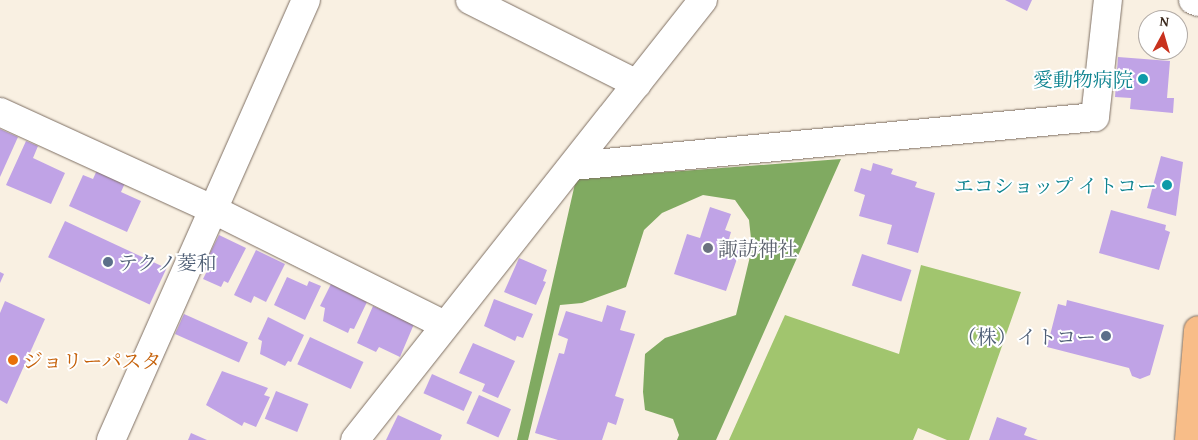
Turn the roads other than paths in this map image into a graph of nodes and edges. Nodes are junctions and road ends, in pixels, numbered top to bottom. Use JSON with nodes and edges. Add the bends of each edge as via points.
{"nodes":[{"id":1,"x":306,"y":0,"type":"edge"},
{"id":2,"x":470,"y":0,"type":"edge"},
{"id":3,"x":703,"y":0,"type":"edge"},
{"id":4,"x":1108,"y":0,"type":"edge"},
{"id":5,"x":1193,"y":0,"type":"edge"},
{"id":6,"x":1198,"y":2,"type":"edge"},
{"id":7,"x":637,"y":84,"type":"junction"},
{"id":8,"x":0,"y":112,"type":"edge"},
{"id":9,"x":572,"y":166,"type":"junction"},
{"id":10,"x":212,"y":209,"type":"junction"},
{"id":11,"x":445,"y":325,"type":"junction"},
{"id":12,"x":1198,"y":330,"type":"edge"},
{"id":13,"x":111,"y":440,"type":"edge"},
{"id":14,"x":355,"y":440,"type":"edge"},
{"id":15,"x":1189,"y":440,"type":"edge"}],
"edges":[{"from":1,"to":10,"type":"street"},
{"from":2,"to":7,"type":"street"},
{"from":3,"to":7,"type":"street"},
{"from":4,"to":9,"type":"street","via":[[1095,118]]},
{"from":5,"to":6,"type":"street"},
{"from":7,"to":9,"type":"street"},
{"from":8,"to":10,"type":"street"},
{"from":9,"to":11,"type":"street"},
{"from":10,"to":11,"type":"street"},
{"from":10,"to":13,"type":"street"},
{"from":11,"to":14,"type":"street"},
{"from":12,"to":15,"type":"main road"}]}
